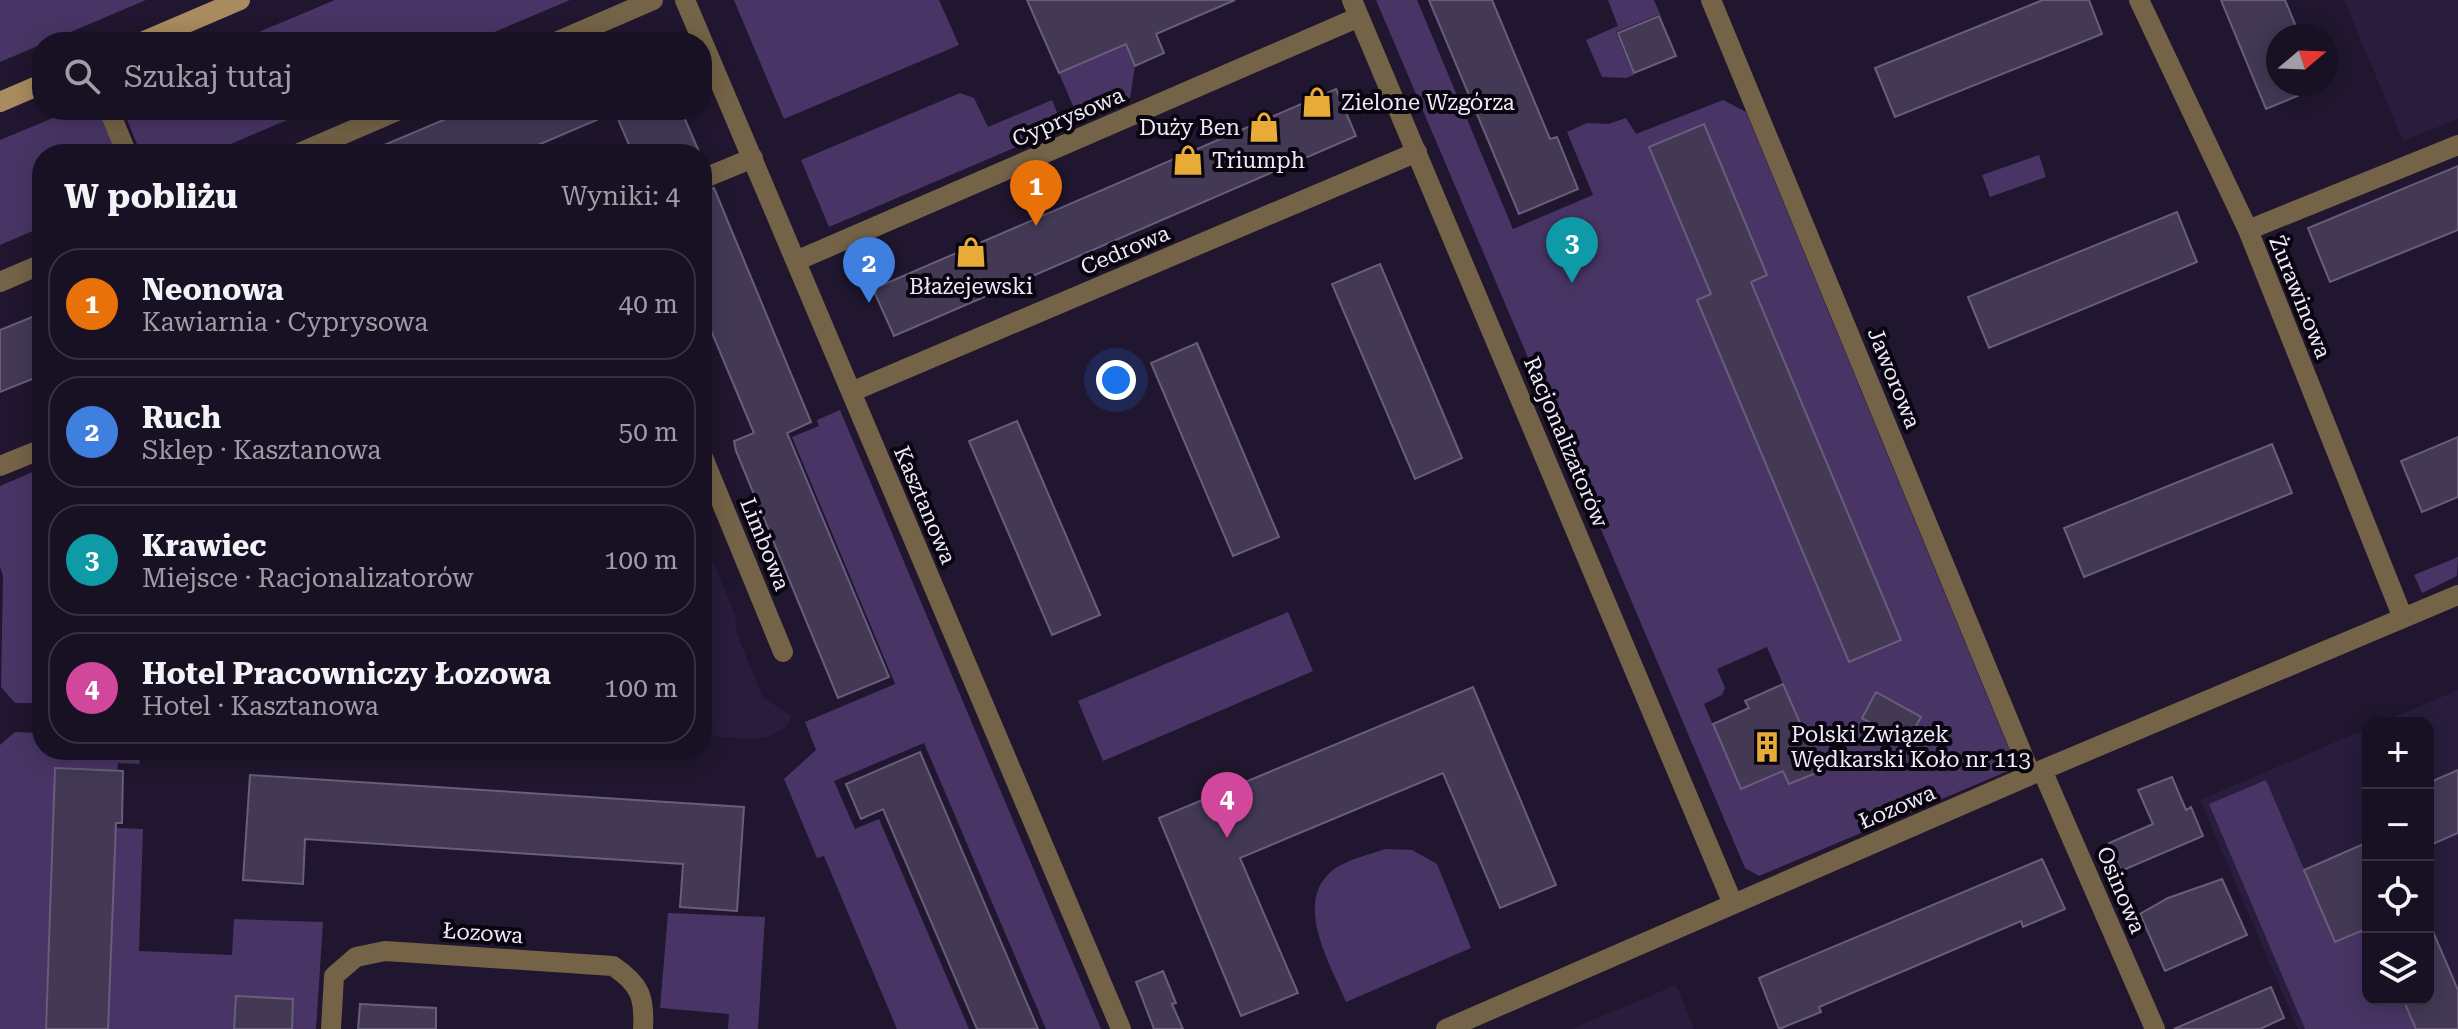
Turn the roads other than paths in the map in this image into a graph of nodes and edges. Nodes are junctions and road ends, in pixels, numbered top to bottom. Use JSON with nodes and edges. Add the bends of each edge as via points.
{"nodes":[{"id":1,"x":240,"y":0,"type":"edge"},
{"id":2,"x":653,"y":0,"type":"edge"},
{"id":3,"x":685,"y":0,"type":"edge"},
{"id":4,"x":1711,"y":0,"type":"edge"},
{"id":5,"x":2139,"y":0,"type":"edge"},
{"id":6,"x":1356,"y":8,"type":"edge"},
{"id":7,"x":165,"y":32,"type":"edge"},
{"id":8,"x":579,"y":32,"type":"edge"},
{"id":9,"x":699,"y":32,"type":"edge"},
{"id":10,"x":712,"y":63,"type":"edge"},
{"id":11,"x":32,"y":88,"type":"edge"},
{"id":12,"x":0,"y":102,"type":"edge"},
{"id":13,"x":113,"y":120,"type":"edge"},
{"id":14,"x":376,"y":120,"type":"edge"},
{"id":15,"x":123,"y":144,"type":"edge"},
{"id":16,"x":320,"y":144,"type":"edge"},
{"id":17,"x":2458,"y":145,"type":"edge"},
{"id":18,"x":1417,"y":152,"type":"junction"},
{"id":19,"x":753,"y":158,"type":"junction"},
{"id":20,"x":712,"y":175,"type":"edge"},
{"id":21,"x":2248,"y":230,"type":"junction"},
{"id":22,"x":796,"y":261,"type":"junction"},
{"id":23,"x":32,"y":268,"type":"edge"},
{"id":24,"x":0,"y":282,"type":"edge"},
{"id":25,"x":851,"y":392,"type":"junction"},
{"id":26,"x":32,"y":453,"type":"edge"},
{"id":27,"x":0,"y":466,"type":"edge"},
{"id":28,"x":712,"y":479,"type":"edge"},
{"id":29,"x":2458,"y":595,"type":"edge"},
{"id":30,"x":2403,"y":618,"type":"junction"},
{"id":31,"x":783,"y":652,"type":"dead end"},
{"id":32,"x":2036,"y":772,"type":"junction"},
{"id":33,"x":1733,"y":904,"type":"junction"},
{"id":34,"x":331,"y":1029,"type":"edge"},
{"id":35,"x":643,"y":1029,"type":"edge"},
{"id":36,"x":1121,"y":1029,"type":"edge"},
{"id":37,"x":1446,"y":1029,"type":"edge"},
{"id":38,"x":2155,"y":1029,"type":"edge"}],
"edges":[{"from":1,"to":7,"type":"street"},
{"from":2,"to":8,"type":"street"},
{"from":3,"to":9,"type":"street","name":"Kasztanowa"},
{"from":4,"to":32,"type":"street","name":"Jaworowa"},
{"from":5,"to":21,"type":"street","name":"Żurawinowa"},
{"from":6,"to":18,"type":"street","name":"Racjonalizatorów"},
{"from":6,"to":22,"type":"street","name":"Cyprysowa"},
{"from":10,"to":19,"type":"street","name":"Kasztanowa"},
{"from":11,"to":12,"type":"street"},
{"from":13,"to":15,"type":"street"},
{"from":14,"to":16,"type":"street"},
{"from":17,"to":21,"type":"street"},
{"from":18,"to":25,"type":"street","name":"Cedrowa"},
{"from":18,"to":33,"type":"street","name":"Racjonalizatorów"},
{"from":19,"to":20,"type":"street"},
{"from":19,"to":22,"type":"street","name":"Kasztanowa"},
{"from":21,"to":30,"type":"street","name":"Żurawinowa"},
{"from":22,"to":25,"type":"street","name":"Kasztanowa"},
{"from":23,"to":24,"type":"street"},
{"from":25,"to":36,"type":"street","name":"Kasztanowa"},
{"from":26,"to":27,"type":"street"},
{"from":28,"to":31,"type":"street","name":"Limbowa"},
{"from":29,"to":30,"type":"street","name":"Łozowa"},
{"from":30,"to":32,"type":"street","name":"Łozowa"},
{"from":32,"to":33,"type":"street","name":"Łozowa"},
{"from":32,"to":38,"type":"street","name":"Osinowa"},
{"from":33,"to":37,"type":"street","name":"Łozowa"},
{"from":34,"to":35,"type":"street","name":"Łozowa","via":[[334,976],[356,957],[385,951],[613,966],[631,977],[641,995]]}]}
